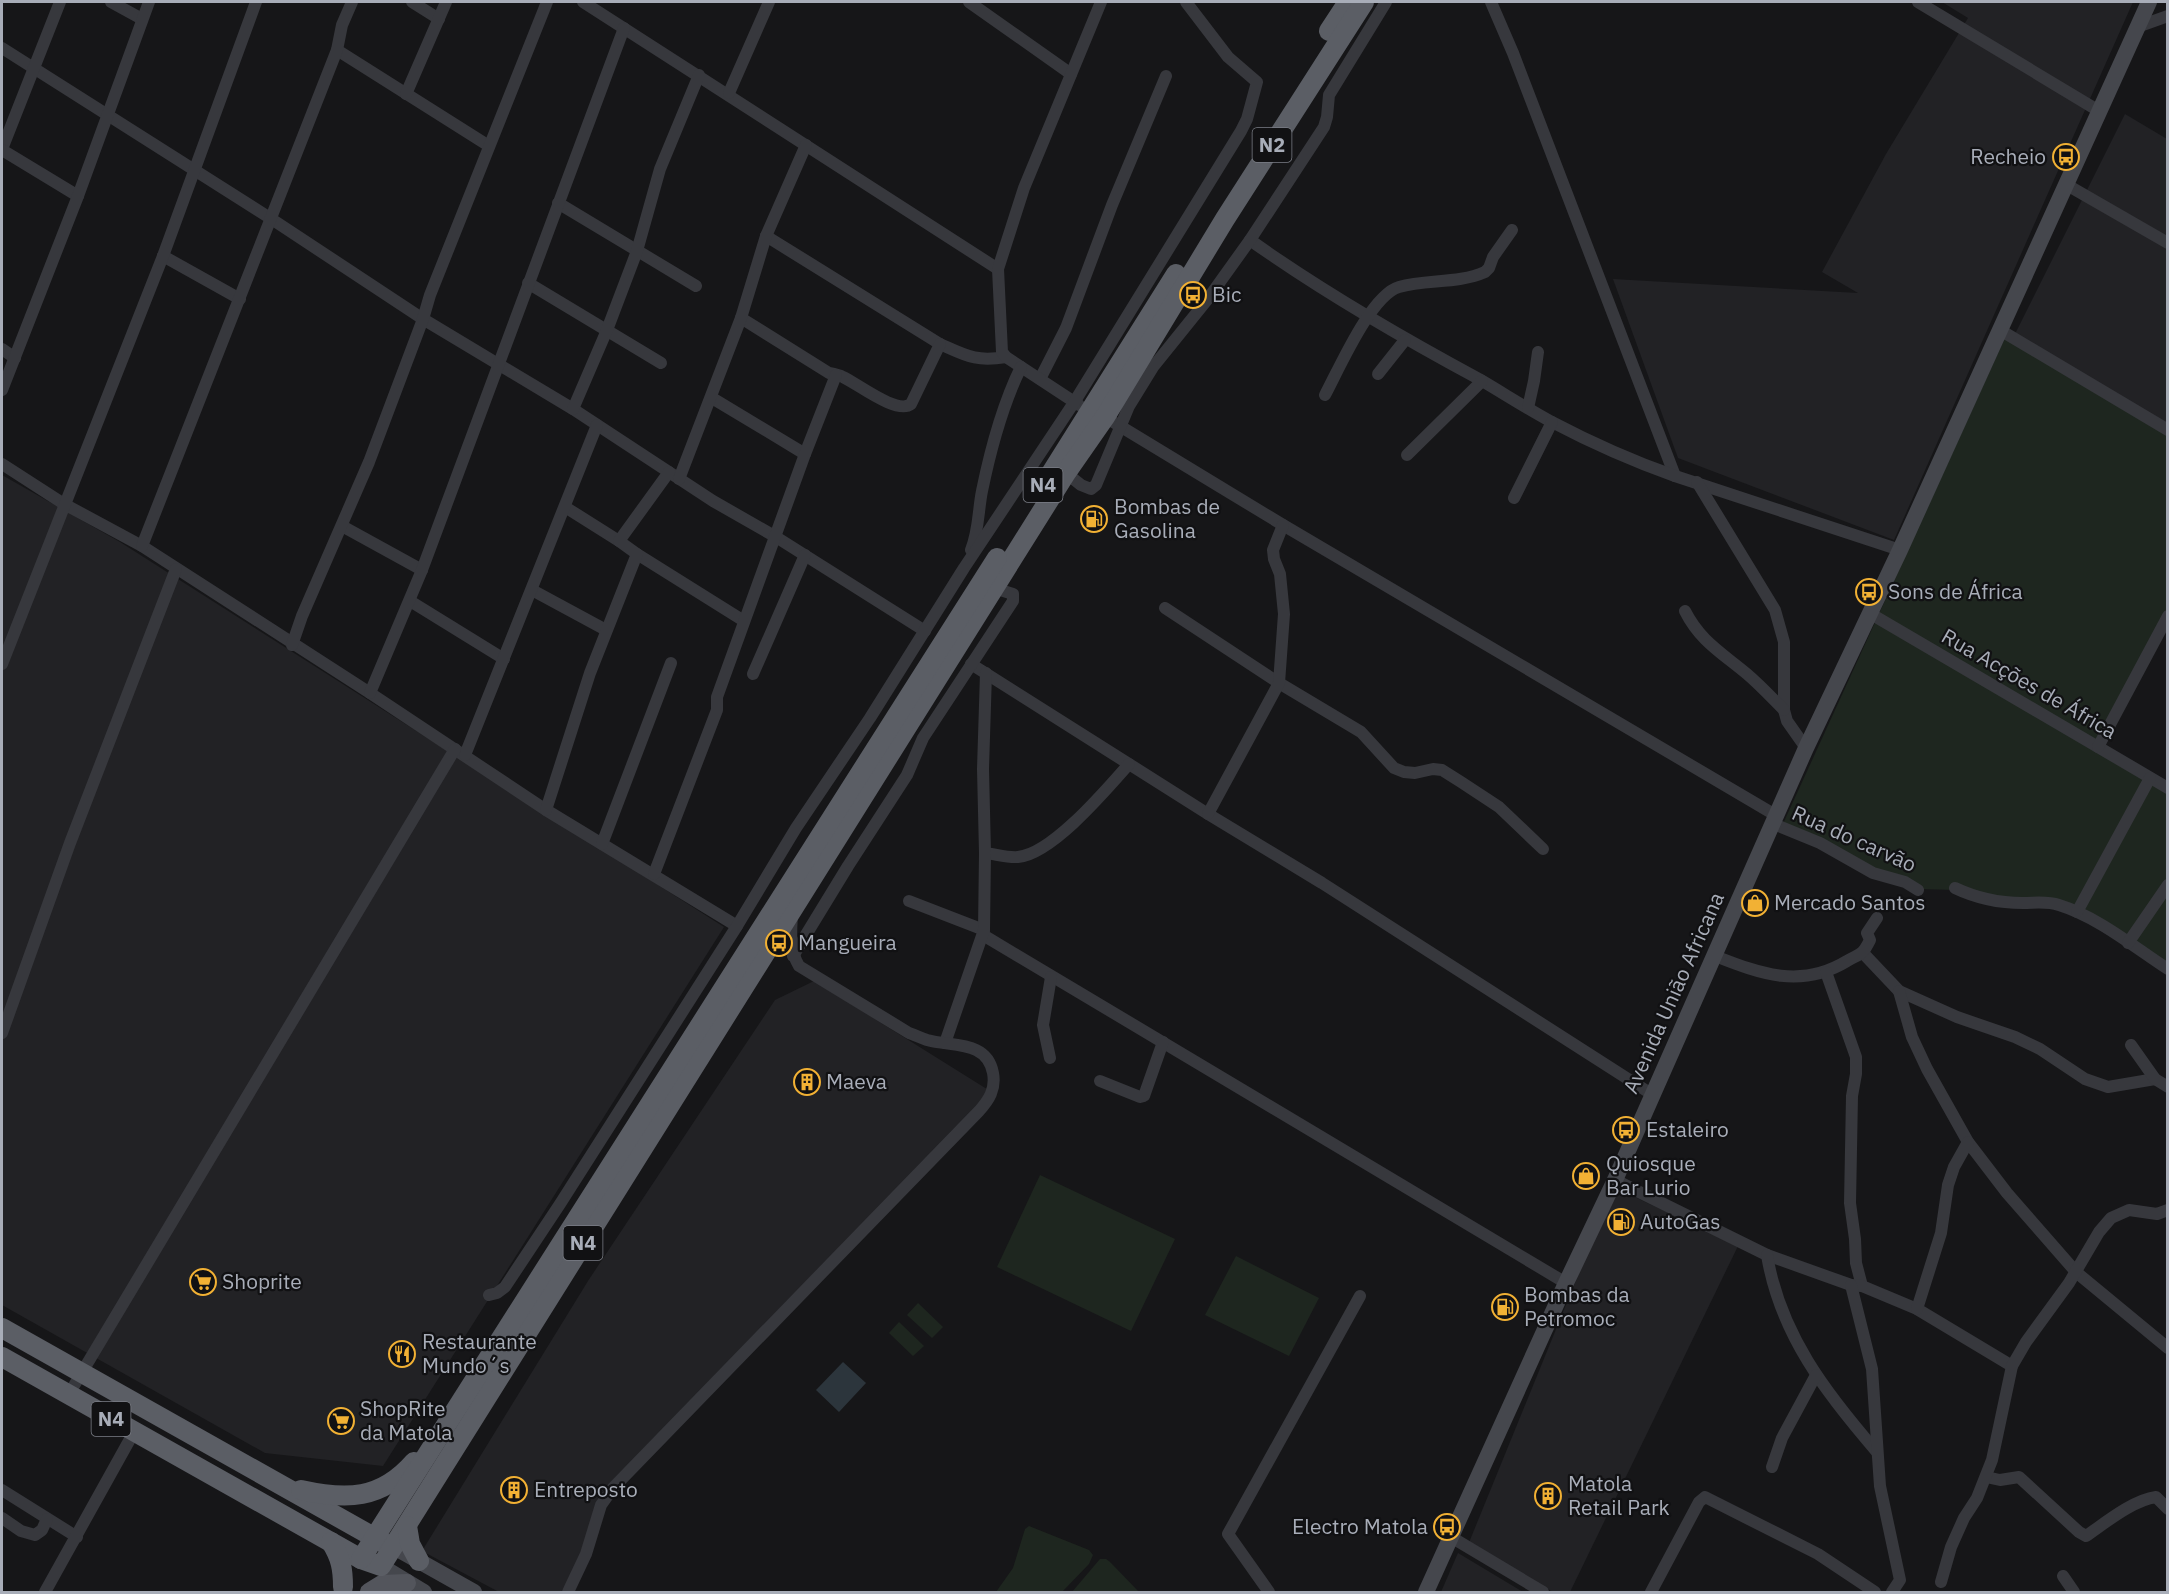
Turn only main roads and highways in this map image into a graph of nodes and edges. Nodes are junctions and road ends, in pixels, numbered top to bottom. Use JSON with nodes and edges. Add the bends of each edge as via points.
{"nodes":[{"id":1,"x":1348,"y":2,"type":"edge"},
{"id":2,"x":1364,"y":2,"type":"edge"},
{"id":3,"x":2149,"y":2,"type":"edge"},
{"id":4,"x":1182,"y":289,"type":"joint"},
{"id":5,"x":1097,"y":414,"type":"junction"},
{"id":6,"x":2,"y":1328,"type":"edge"},
{"id":7,"x":2,"y":1357,"type":"edge"},
{"id":8,"x":451,"y":1416,"type":"junction"},
{"id":9,"x":281,"y":1485,"type":"junction"},
{"id":10,"x":407,"y":1526,"type":"junction"},
{"id":11,"x":374,"y":1538,"type":"junction"},
{"id":12,"x":330,"y":1541,"type":"junction"},
{"id":13,"x":394,"y":1547,"type":"junction"},
{"id":14,"x":361,"y":1559,"type":"junction"},
{"id":15,"x":418,"y":1561,"type":"junction"},
{"id":16,"x":381,"y":1566,"type":"junction"},
{"id":17,"x":407,"y":1583,"type":"junction"},
{"id":18,"x":341,"y":1590,"type":"edge"},
{"id":19,"x":364,"y":1593,"type":"edge"},
{"id":20,"x":369,"y":1593,"type":"edge"},
{"id":21,"x":424,"y":1593,"type":"edge"},
{"id":22,"x":474,"y":1593,"type":"edge"},
{"id":23,"x":1426,"y":1593,"type":"edge"}],
"edges":[{"from":1,"to":5,"type":"highway","number":"N4"},
{"from":2,"to":4,"type":"highway","number":"N2"},
{"from":3,"to":23,"type":"main road","name":"Avenida União Africana","via":[[1871,614],[1806,748]]},
{"from":4,"to":5,"type":"highway","number":"N4"},
{"from":5,"to":8,"type":"highway","number":"N4"},
{"from":5,"to":10,"type":"highway","number":"N4","via":[[1066,473]]},
{"from":6,"to":9,"type":"highway","number":"N4"},
{"from":7,"to":12,"type":"highway","number":"N4"},
{"from":8,"to":9,"type":"highway","via":[[412,1465],[380,1488],[336,1497]]},
{"from":8,"to":11,"type":"highway","number":"N4"},
{"from":9,"to":11,"type":"highway","number":"N4"},
{"from":10,"to":13,"type":"highway","number":"N4"},
{"from":10,"to":15,"type":"highway"},
{"from":11,"to":13,"type":"highway","number":"N4"},
{"from":11,"to":14,"type":"highway","number":"N4"},
{"from":12,"to":14,"type":"highway","number":"N4"},
{"from":12,"to":18,"type":"highway","via":[[342,1563]]},
{"from":13,"to":15,"type":"main road"},
{"from":13,"to":16,"type":"highway","number":"N4"},
{"from":14,"to":16,"type":"highway","number":"N4"},
{"from":14,"to":18,"type":"main road"},
{"from":15,"to":22,"type":"main road"},
{"from":16,"to":17,"type":"main road"},
{"from":16,"to":19,"type":"main road"},
{"from":17,"to":20,"type":"main road","via":[[382,1584]]},
{"from":17,"to":21,"type":"main road"}]}
